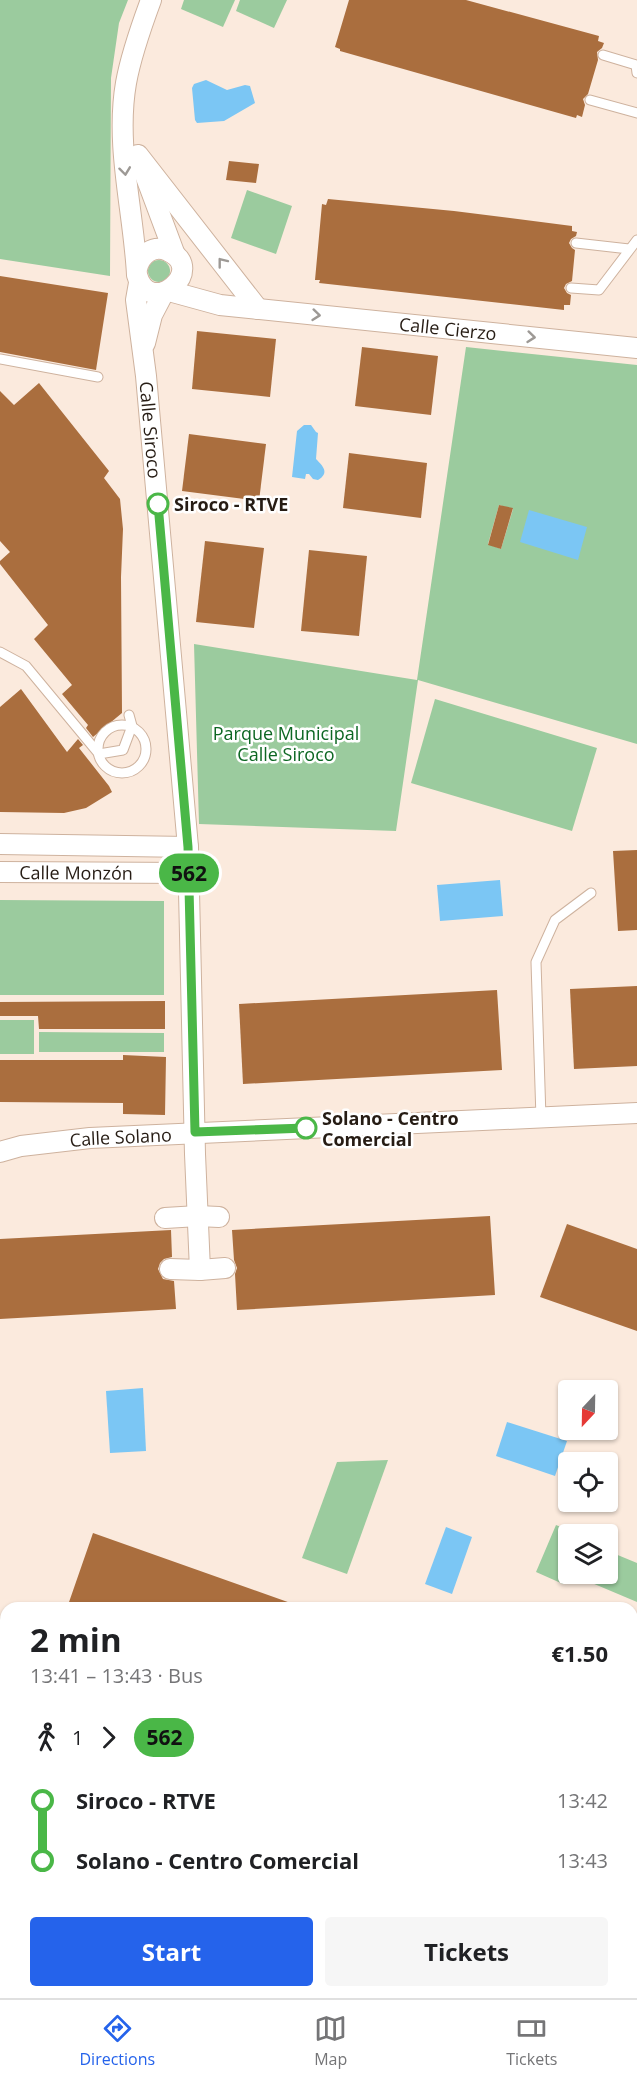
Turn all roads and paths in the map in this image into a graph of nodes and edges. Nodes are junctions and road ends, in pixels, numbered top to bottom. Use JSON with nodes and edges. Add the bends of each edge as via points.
{"nodes":[{"id":1,"x":151,"y":0,"type":"edge"},
{"id":2,"x":603,"y":56,"type":"dead end"},
{"id":3,"x":637,"y":73,"type":"edge"},
{"id":4,"x":590,"y":100,"type":"dead end"},
{"id":5,"x":124,"y":113,"type":"junction"},
{"id":6,"x":637,"y":114,"type":"edge"},
{"id":7,"x":138,"y":155,"type":"junction"},
{"id":8,"x":637,"y":240,"type":"edge"},
{"id":9,"x":576,"y":243,"type":"dead end"},
{"id":10,"x":629,"y":249,"type":"junction"},
{"id":11,"x":175,"y":255,"type":"junction"},
{"id":12,"x":138,"y":276,"type":"junction"},
{"id":13,"x":571,"y":288,"type":"dead end"},
{"id":14,"x":166,"y":292,"type":"junction"},
{"id":15,"x":258,"y":309,"type":"junction"},
{"id":16,"x":637,"y":348,"type":"edge"},
{"id":17,"x":143,"y":352,"type":"junction"},
{"id":18,"x":0,"y":359,"type":"edge"},
{"id":19,"x":98,"y":377,"type":"dead end"},
{"id":20,"x":0,"y":652,"type":"edge"},
{"id":21,"x":129,"y":715,"type":"dead end"},
{"id":22,"x":132,"y":726,"type":"junction"},
{"id":23,"x":99,"y":754,"type":"junction"},
{"id":24,"x":0,"y":844,"type":"edge"},
{"id":25,"x":188,"y":847,"type":"junction"},
{"id":26,"x":0,"y":872,"type":"edge"},
{"id":27,"x":189,"y":873,"type":"junction"},
{"id":28,"x":591,"y":893,"type":"dead end"},
{"id":29,"x":637,"y":1113,"type":"edge"},
{"id":30,"x":541,"y":1118,"type":"junction"},
{"id":31,"x":195,"y":1132,"type":"junction"},
{"id":32,"x":0,"y":1152,"type":"edge"},
{"id":33,"x":198,"y":1216,"type":"junction"},
{"id":34,"x":219,"y":1217,"type":"dead end"},
{"id":35,"x":165,"y":1218,"type":"dead end"},
{"id":36,"x":225,"y":1268,"type":"dead end"},
{"id":37,"x":170,"y":1269,"type":"dead end"},
{"id":38,"x":200,"y":1270,"type":"junction"}],
"edges":[{"from":1,"to":5,"type":"street","name":"Calle Siroco","via":[[125,84]]},
{"from":2,"to":3,"type":"lane","via":[[636,65]]},
{"from":4,"to":6,"type":"lane"},
{"from":5,"to":7,"type":"street","name":"Calle Siroco"},
{"from":5,"to":12,"type":"street","name":"Calle Siroco","one_way":true,"via":[[124,161]]},
{"from":7,"to":11,"type":"street","name":"Calle Siroco"},
{"from":15,"to":7,"type":"street","one_way":true},
{"from":8,"to":10,"type":"lane"},
{"from":9,"to":10,"type":"lane"},
{"from":10,"to":13,"type":"lane","via":[[599,291]]},
{"from":11,"to":12,"type":"street","via":[[155,249],[142,256]]},
{"from":11,"to":14,"type":"street","via":[[181,266],[180,278]]},
{"from":12,"to":14,"type":"street","via":[[150,291]]},
{"from":12,"to":17,"type":"street","name":"Calle Siroco","via":[[136,300]]},
{"from":14,"to":15,"type":"street","name":"Calle Cierzo"},
{"from":14,"to":17,"type":"street","name":"Calle Siroco","via":[[152,315]]},
{"from":15,"to":16,"type":"street","name":"Calle Cierzo","one_way":true},
{"from":17,"to":25,"type":"street","name":"Calle Siroco"},
{"from":18,"to":19,"type":"lane"},
{"from":20,"to":23,"type":"lane","via":[[26,666]]},
{"from":21,"to":22,"type":"lane"},
{"from":22,"to":23,"type":"lane","via":[[123,750]]},
{"from":22,"to":23,"type":"lane","via":[[110,728],[100,739]]},
{"from":22,"to":23,"type":"lane","via":[[147,745],[138,768],[114,772]]},
{"from":24,"to":25,"type":"street","name":"Calle Monzón"},
{"from":25,"to":27,"type":"street","name":"Calle Siroco"},
{"from":26,"to":27,"type":"street","name":"Calle Monzón"},
{"from":27,"to":31,"type":"street","name":"Calle Siroco"},
{"from":28,"to":30,"type":"lane","via":[[555,920],[536,962]]},
{"from":29,"to":30,"type":"street","name":"Calle Solano"},
{"from":30,"to":31,"type":"street","name":"Calle Solano"},
{"from":31,"to":32,"type":"street","name":"Calle Solano","via":[[90,1138]]},
{"from":31,"to":33,"type":"street","name":"Calle Siroco"},
{"from":33,"to":34,"type":"street"},
{"from":33,"to":35,"type":"street"},
{"from":33,"to":38,"type":"street","name":"Calle Siroco"},
{"from":36,"to":38,"type":"street"},
{"from":37,"to":38,"type":"street"}]}
